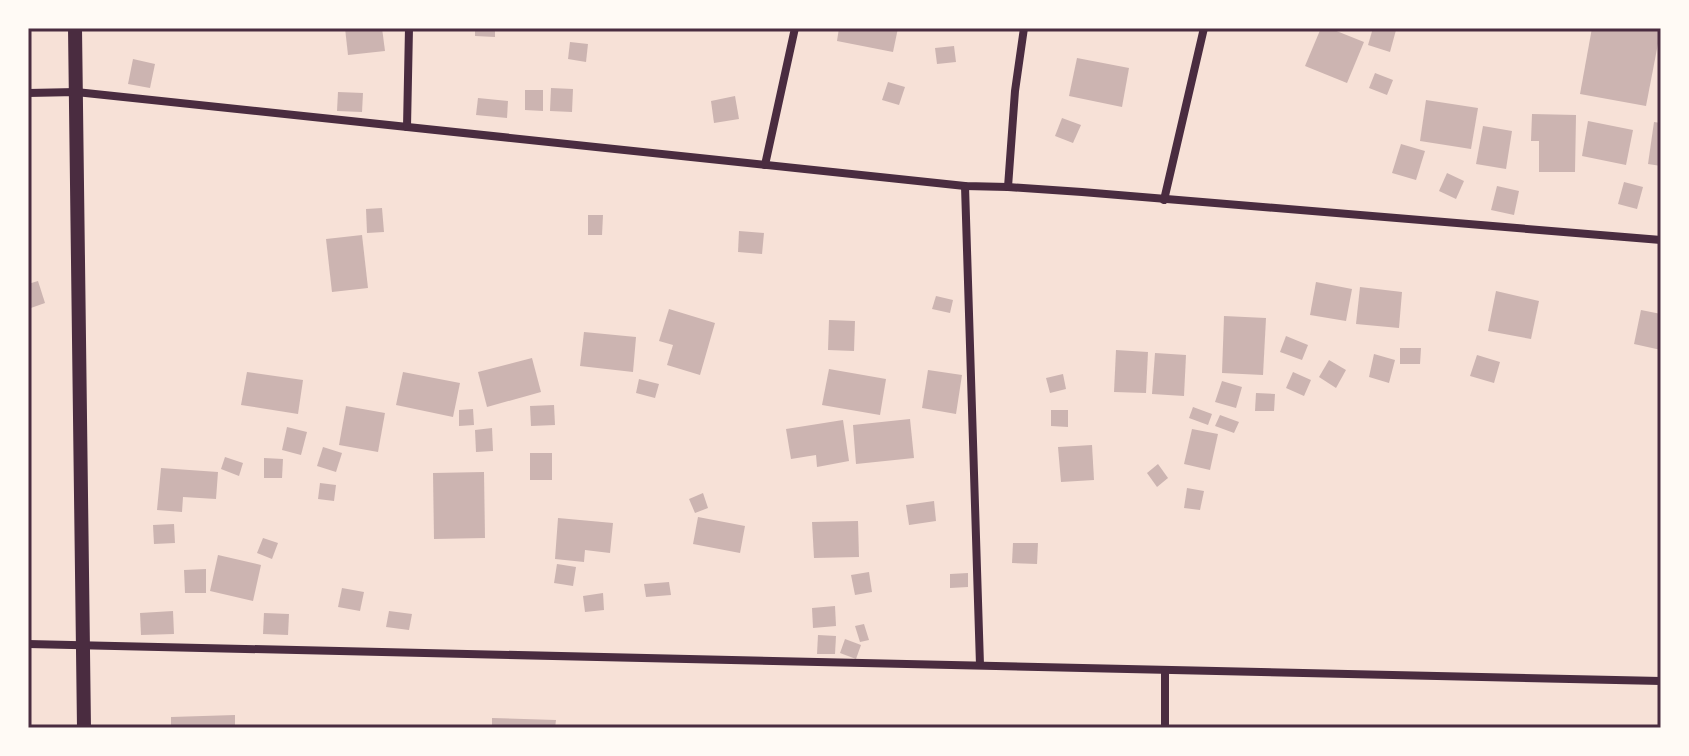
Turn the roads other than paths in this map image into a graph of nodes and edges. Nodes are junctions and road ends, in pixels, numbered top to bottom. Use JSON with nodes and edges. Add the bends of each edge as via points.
{"nodes":[{"id":1,"x":75,"y":28,"type":"edge"},
{"id":2,"x":409,"y":28,"type":"edge"},
{"id":3,"x":795,"y":28,"type":"edge"},
{"id":4,"x":1024,"y":28,"type":"edge"},
{"id":5,"x":1204,"y":28,"type":"edge"},
{"id":6,"x":76,"y":92,"type":"junction"},
{"id":7,"x":28,"y":93,"type":"edge"},
{"id":8,"x":407,"y":127,"type":"junction"},
{"id":9,"x":765,"y":165,"type":"junction"},
{"id":10,"x":965,"y":186,"type":"junction"},
{"id":11,"x":1008,"y":187,"type":"junction"},
{"id":12,"x":1164,"y":200,"type":"junction"},
{"id":13,"x":1661,"y":240,"type":"edge"},
{"id":14,"x":28,"y":644,"type":"edge"},
{"id":15,"x":83,"y":645,"type":"junction"},
{"id":16,"x":980,"y":665,"type":"junction"},
{"id":17,"x":1165,"y":670,"type":"junction"},
{"id":18,"x":1661,"y":681,"type":"edge"},
{"id":19,"x":84,"y":728,"type":"edge"},
{"id":20,"x":1165,"y":728,"type":"edge"}],
"edges":[{"from":1,"to":6,"type":"street"},
{"from":2,"to":8,"type":"street"},
{"from":3,"to":9,"type":"street"},
{"from":4,"to":11,"type":"street"},
{"from":5,"to":12,"type":"street"},
{"from":6,"to":7,"type":"street"},
{"from":6,"to":8,"type":"street"},
{"from":6,"to":15,"type":"street"},
{"from":8,"to":9,"type":"street"},
{"from":9,"to":10,"type":"street"},
{"from":10,"to":11,"type":"street"},
{"from":10,"to":16,"type":"street"},
{"from":11,"to":12,"type":"street"},
{"from":12,"to":13,"type":"street"},
{"from":14,"to":15,"type":"street"},
{"from":15,"to":16,"type":"street"},
{"from":15,"to":19,"type":"street"},
{"from":16,"to":17,"type":"street"},
{"from":17,"to":18,"type":"street"},
{"from":17,"to":20,"type":"street"}]}
